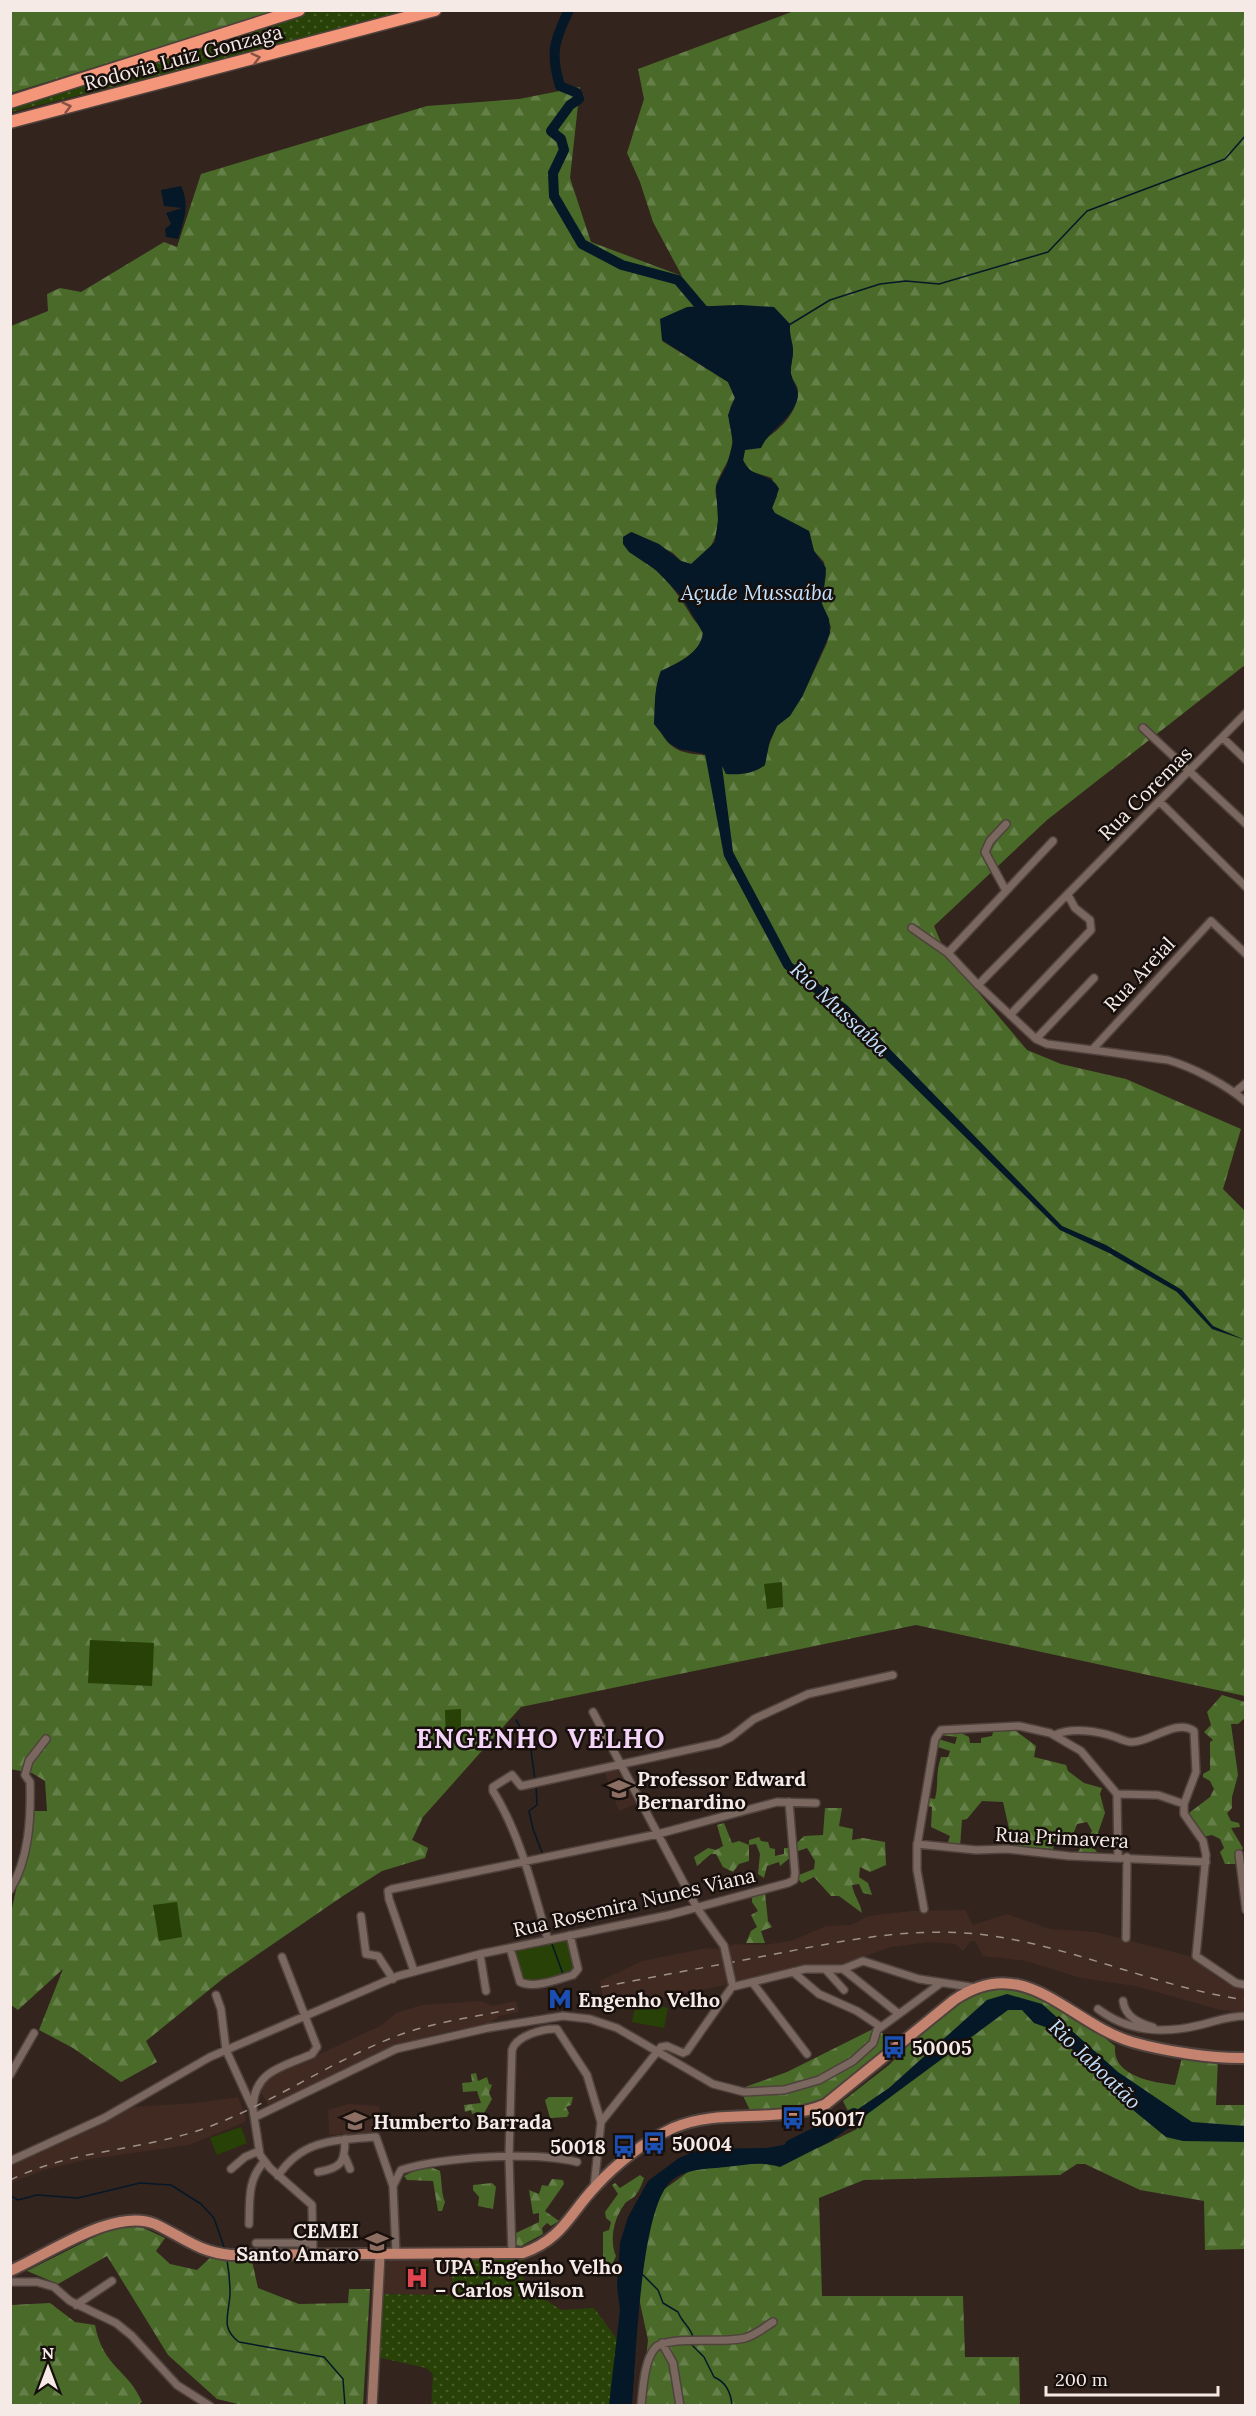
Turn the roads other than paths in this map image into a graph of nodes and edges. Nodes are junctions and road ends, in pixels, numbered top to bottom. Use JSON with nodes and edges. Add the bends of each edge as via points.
{"nodes":[{"id":1,"x":299,"y":10,"type":"edge"},
{"id":2,"x":435,"y":10,"type":"edge"},
{"id":3,"x":10,"y":102,"type":"edge"},
{"id":4,"x":10,"y":122,"type":"edge"},
{"id":5,"x":1245,"y":713,"type":"edge"},
{"id":6,"x":1143,"y":728,"type":"dead end"},
{"id":7,"x":1222,"y":738,"type":"junction"},
{"id":8,"x":1245,"y":760,"type":"edge"},
{"id":9,"x":1191,"y":771,"type":"junction"},
{"id":10,"x":1159,"y":801,"type":"junction"},
{"id":11,"x":1006,"y":824,"type":"dead end"},
{"id":12,"x":1245,"y":824,"type":"edge"},
{"id":13,"x":1053,"y":841,"type":"dead end"},
{"id":14,"x":1245,"y":887,"type":"edge"},
{"id":15,"x":1006,"y":891,"type":"junction"},
{"id":16,"x":1068,"y":895,"type":"junction"},
{"id":17,"x":912,"y":928,"type":"dead end"},
{"id":18,"x":948,"y":953,"type":"junction"},
{"id":19,"x":1245,"y":954,"type":"edge"},
{"id":20,"x":1094,"y":978,"type":"dead end"},
{"id":21,"x":978,"y":985,"type":"junction"},
{"id":22,"x":1010,"y":1015,"type":"junction"},
{"id":23,"x":1036,"y":1039,"type":"junction"},
{"id":24,"x":1092,"y":1050,"type":"junction"},
{"id":25,"x":1245,"y":1083,"type":"edge"},
{"id":26,"x":1235,"y":1092,"type":"junction"},
{"id":27,"x":1245,"y":1102,"type":"edge"},
{"id":28,"x":893,"y":1675,"type":"dead end"},
{"id":29,"x":593,"y":1712,"type":"dead end"},
{"id":30,"x":1055,"y":1735,"type":"junction"},
{"id":31,"x":46,"y":1739,"type":"dead end"},
{"id":32,"x":620,"y":1766,"type":"junction"},
{"id":33,"x":1117,"y":1794,"type":"junction"},
{"id":34,"x":789,"y":1802,"type":"junction"},
{"id":35,"x":816,"y":1803,"type":"dead end"},
{"id":36,"x":1184,"y":1804,"type":"junction"},
{"id":37,"x":658,"y":1834,"type":"junction"},
{"id":38,"x":917,"y":1844,"type":"junction"},
{"id":39,"x":1239,"y":1854,"type":"dead end"},
{"id":40,"x":1118,"y":1857,"type":"junction"},
{"id":41,"x":1127,"y":1857,"type":"junction"},
{"id":42,"x":524,"y":1861,"type":"junction"},
{"id":43,"x":1206,"y":1862,"type":"junction"},
{"id":44,"x":10,"y":1890,"type":"edge"},
{"id":45,"x":697,"y":1908,"type":"junction"},
{"id":46,"x":924,"y":1909,"type":"dead end"},
{"id":47,"x":1245,"y":1910,"type":"edge"},
{"id":48,"x":361,"y":1916,"type":"dead end"},
{"id":49,"x":570,"y":1935,"type":"junction"},
{"id":50,"x":1126,"y":1938,"type":"dead end"},
{"id":51,"x":548,"y":1940,"type":"junction"},
{"id":52,"x":510,"y":1948,"type":"junction"},
{"id":53,"x":480,"y":1954,"type":"junction"},
{"id":54,"x":282,"y":1957,"type":"dead end"},
{"id":55,"x":843,"y":1969,"type":"junction"},
{"id":56,"x":826,"y":1970,"type":"junction"},
{"id":57,"x":414,"y":1971,"type":"junction"},
{"id":58,"x":793,"y":1971,"type":"junction"},
{"id":59,"x":393,"y":1978,"type":"junction"},
{"id":60,"x":752,"y":1982,"type":"junction"},
{"id":61,"x":941,"y":1983,"type":"junction"},
{"id":62,"x":732,"y":1985,"type":"junction"},
{"id":63,"x":1245,"y":1985,"type":"edge"},
{"id":64,"x":977,"y":1988,"type":"junction"},
{"id":65,"x":844,"y":1990,"type":"dead end"},
{"id":66,"x":486,"y":1991,"type":"dead end"},
{"id":67,"x":216,"y":1995,"type":"dead end"},
{"id":68,"x":1124,"y":2001,"type":"dead end"},
{"id":69,"x":1098,"y":2008,"type":"dead end"},
{"id":70,"x":899,"y":2014,"type":"junction"},
{"id":71,"x":303,"y":2016,"type":"junction"},
{"id":72,"x":1245,"y":2016,"type":"edge"},
{"id":73,"x":544,"y":2017,"type":"junction"},
{"id":74,"x":881,"y":2027,"type":"junction"},
{"id":75,"x":548,"y":2030,"type":"junction"},
{"id":76,"x":1172,"y":2030,"type":"junction"},
{"id":77,"x":34,"y":2032,"type":"dead end"},
{"id":78,"x":226,"y":2050,"type":"junction"},
{"id":79,"x":657,"y":2051,"type":"junction"},
{"id":80,"x":807,"y":2054,"type":"dead end"},
{"id":81,"x":1245,"y":2058,"type":"edge"},
{"id":82,"x":10,"y":2075,"type":"edge"},
{"id":83,"x":253,"y":2109,"type":"junction"},
{"id":84,"x":255,"y":2117,"type":"junction"},
{"id":85,"x":601,"y":2122,"type":"junction"},
{"id":86,"x":345,"y":2139,"type":"junction"},
{"id":87,"x":259,"y":2151,"type":"junction"},
{"id":88,"x":345,"y":2157,"type":"junction"},
{"id":89,"x":509,"y":2157,"type":"junction"},
{"id":90,"x":10,"y":2161,"type":"edge"},
{"id":91,"x":264,"y":2162,"type":"junction"},
{"id":92,"x":577,"y":2162,"type":"dead end"},
{"id":93,"x":231,"y":2169,"type":"dead end"},
{"id":94,"x":350,"y":2169,"type":"dead end"},
{"id":95,"x":318,"y":2172,"type":"dead end"},
{"id":96,"x":279,"y":2176,"type":"junction"},
{"id":97,"x":393,"y":2187,"type":"junction"},
{"id":98,"x":594,"y":2187,"type":"junction"},
{"id":99,"x":249,"y":2224,"type":"dead end"},
{"id":100,"x":256,"y":2243,"type":"dead end"},
{"id":101,"x":313,"y":2243,"type":"junction"},
{"id":102,"x":396,"y":2254,"type":"junction"},
{"id":103,"x":512,"y":2254,"type":"junction"},
{"id":104,"x":313,"y":2255,"type":"junction"},
{"id":105,"x":380,"y":2255,"type":"junction"},
{"id":106,"x":10,"y":2271,"type":"edge"},
{"id":107,"x":112,"y":2281,"type":"dead end"},
{"id":108,"x":10,"y":2282,"type":"edge"},
{"id":109,"x":76,"y":2305,"type":"junction"},
{"id":110,"x":773,"y":2322,"type":"dead end"},
{"id":111,"x":662,"y":2343,"type":"junction"},
{"id":112,"x":210,"y":2406,"type":"edge"},
{"id":113,"x":372,"y":2406,"type":"edge"},
{"id":114,"x":641,"y":2406,"type":"edge"},
{"id":115,"x":680,"y":2406,"type":"edge"}],
"edges":[{"from":1,"to":3,"type":"highway","name":"Rodovia Luiz Gonzaga"},
{"from":4,"to":2,"type":"highway","name":"Rodovia Luiz Gonzaga","one_way":true},
{"from":5,"to":7,"type":"street","name":"Rua Coremas"},
{"from":6,"to":9,"type":"street"},
{"from":7,"to":8,"type":"street"},
{"from":7,"to":9,"type":"street","name":"Rua Coremas"},
{"from":9,"to":10,"type":"street","name":"Rua Coremas"},
{"from":9,"to":12,"type":"street"},
{"from":10,"to":14,"type":"street"},
{"from":10,"to":16,"type":"street","name":"Rua Coremas"},
{"from":11,"to":15,"type":"street","via":[[985,848]]},
{"from":13,"to":15,"type":"street"},
{"from":15,"to":18,"type":"street"},
{"from":16,"to":21,"type":"street","name":"Rua Coremas"},
{"from":16,"to":22,"type":"street","via":[[1075,908],[1090,920],[1091,930]]},
{"from":17,"to":18,"type":"street"},
{"from":18,"to":21,"type":"street"},
{"from":19,"to":24,"type":"street","name":"Rua Areial","via":[[1211,921]]},
{"from":20,"to":23,"type":"street"},
{"from":21,"to":22,"type":"street"},
{"from":22,"to":23,"type":"street"},
{"from":23,"to":24,"type":"street"},
{"from":24,"to":26,"type":"street","via":[[1185,1065]]},
{"from":25,"to":26,"type":"street"},
{"from":26,"to":27,"type":"street"},
{"from":28,"to":32,"type":"street","via":[[808,1694],[754,1719],[726,1741]]},
{"from":29,"to":32,"type":"street"},
{"from":30,"to":33,"type":"street","via":[[1083,1752]]},
{"from":30,"to":36,"type":"street","via":[[1085,1732],[1135,1742],[1189,1728],[1196,1738],[1196,1772]]},
{"from":30,"to":38,"type":"street","via":[[1019,1726],[941,1730],[936,1735]]},
{"from":31,"to":44,"type":"street","via":[[30,1761],[26,1775],[30,1782],[28,1831],[23,1866]]},
{"from":32,"to":37,"type":"street"},
{"from":32,"to":42,"type":"street","via":[[519,1786],[512,1775],[492,1788]]},
{"from":33,"to":36,"type":"street","via":[[1158,1795]]},
{"from":33,"to":40,"type":"street"},
{"from":34,"to":35,"type":"street"},
{"from":34,"to":37,"type":"street"},
{"from":34,"to":45,"type":"street","name":"Rua Rosemira Nunes Viana","via":[[794,1880]]},
{"from":36,"to":43,"type":"street","via":[[1186,1818],[1203,1841]]},
{"from":37,"to":42,"type":"street"},
{"from":37,"to":45,"type":"street"},
{"from":38,"to":40,"type":"street","name":"Rua Primavera"},
{"from":38,"to":46,"type":"street"},
{"from":39,"to":47,"type":"street"},
{"from":40,"to":41,"type":"street","name":"Rua Primavera"},
{"from":41,"to":43,"type":"street","name":"Rua Primavera"},
{"from":41,"to":50,"type":"street"},
{"from":42,"to":51,"type":"street"},
{"from":42,"to":57,"type":"street","via":[[388,1891]]},
{"from":43,"to":63,"type":"street","via":[[1196,1956]]},
{"from":45,"to":49,"type":"street","name":"Rua Rosemira Nunes Viana"},
{"from":45,"to":62,"type":"street","bridge":true,"via":[[724,1946]]},
{"from":48,"to":59,"type":"street","via":[[366,1954],[378,1956]]},
{"from":49,"to":51,"type":"street","name":"Rua Rosemira Nunes Viana"},
{"from":49,"to":52,"type":"street","via":[[578,1969],[573,1975],[557,1979],[520,1982]]},
{"from":51,"to":52,"type":"street","name":"Rua Rosemira Nunes Viana"},
{"from":52,"to":53,"type":"street","name":"Rua Rosemira Nunes Viana"},
{"from":53,"to":57,"type":"street","name":"Rua Rosemira Nunes Viana"},
{"from":53,"to":66,"type":"street"},
{"from":54,"to":71,"type":"street"},
{"from":55,"to":56,"type":"street"},
{"from":55,"to":61,"type":"street","via":[[865,1961],[909,1977]]},
{"from":55,"to":70,"type":"street"},
{"from":56,"to":58,"type":"street"},
{"from":56,"to":65,"type":"street"},
{"from":57,"to":59,"type":"street","name":"Rua Rosemira Nunes Viana"},
{"from":58,"to":60,"type":"street"},
{"from":58,"to":74,"type":"street","via":[[819,1994]]},
{"from":59,"to":71,"type":"street","name":"Rua Rosemira Nunes Viana"},
{"from":60,"to":62,"type":"street"},
{"from":60,"to":80,"type":"street"},
{"from":61,"to":64,"type":"street"},
{"from":61,"to":70,"type":"street"},
{"from":62,"to":79,"type":"street","via":[[684,2053],[664,2046]]},
{"from":64,"to":81,"type":"main road","via":[[996,1982],[1019,1983],[1104,2031],[1133,2042]]},
{"from":64,"to":98,"type":"main road","via":[[954,2000],[826,2104],[785,2116],[716,2118],[672,2128],[619,2164]]},
{"from":67,"to":78,"type":"street"},
{"from":68,"to":76,"type":"street","via":[[1126,2012],[1138,2022]]},
{"from":69,"to":76,"type":"street","via":[[1123,2024]]},
{"from":70,"to":74,"type":"street"},
{"from":71,"to":78,"type":"street","name":"Rua Rosemira Nunes Viana"},
{"from":71,"to":83,"type":"street","via":[[317,2050],[262,2078],[254,2093]]},
{"from":72,"to":76,"type":"street"},
{"from":73,"to":75,"type":"street"},
{"from":73,"to":79,"type":"street","via":[[590,2019],[631,2035]]},
{"from":73,"to":84,"type":"street","via":[[396,2049]]},
{"from":74,"to":79,"type":"street","via":[[868,2049],[853,2061],[819,2080],[784,2090],[744,2092],[713,2084]]},
{"from":75,"to":85,"type":"street","via":[[557,2029],[587,2075]]},
{"from":75,"to":89,"type":"street","via":[[521,2039],[513,2047]]},
{"from":77,"to":82,"type":"street"},
{"from":78,"to":83,"type":"street"},
{"from":78,"to":90,"type":"street","name":"Rua Rosemira Nunes Viana","via":[[110,2115]]},
{"from":79,"to":85,"type":"street"},
{"from":83,"to":84,"type":"street"},
{"from":84,"to":87,"type":"street"},
{"from":85,"to":98,"type":"street"},
{"from":86,"to":88,"type":"street"},
{"from":86,"to":96,"type":"street","via":[[300,2151]]},
{"from":86,"to":97,"type":"street","via":[[376,2137]]},
{"from":87,"to":91,"type":"street"},
{"from":87,"to":93,"type":"street"},
{"from":88,"to":94,"type":"street"},
{"from":88,"to":95,"type":"street","via":[[333,2168]]},
{"from":89,"to":92,"type":"street","via":[[545,2156]]},
{"from":89,"to":97,"type":"street","via":[[404,2169],[397,2173]]},
{"from":89,"to":103,"type":"street"},
{"from":91,"to":96,"type":"street"},
{"from":91,"to":99,"type":"street","via":[[251,2183]]},
{"from":96,"to":101,"type":"street","via":[[310,2202]]},
{"from":97,"to":102,"type":"street"},
{"from":98,"to":103,"type":"main road","via":[[558,2234],[534,2249]]},
{"from":100,"to":101,"type":"street"},
{"from":101,"to":104,"type":"street"},
{"from":102,"to":103,"type":"main road"},
{"from":102,"to":105,"type":"main road"},
{"from":104,"to":105,"type":"main road"},
{"from":104,"to":106,"type":"main road","via":[[215,2253],[192,2246],[147,2222],[122,2220],[101,2226]]},
{"from":105,"to":113,"type":"main road"},
{"from":107,"to":109,"type":"street"},
{"from":108,"to":109,"type":"street","via":[[54,2286]]},
{"from":109,"to":112,"type":"street","via":[[125,2330],[177,2385]]},
{"from":110,"to":111,"type":"street","via":[[747,2338]]},
{"from":111,"to":114,"type":"street","via":[[648,2365]]},
{"from":111,"to":115,"type":"street","via":[[673,2363]]}]}
